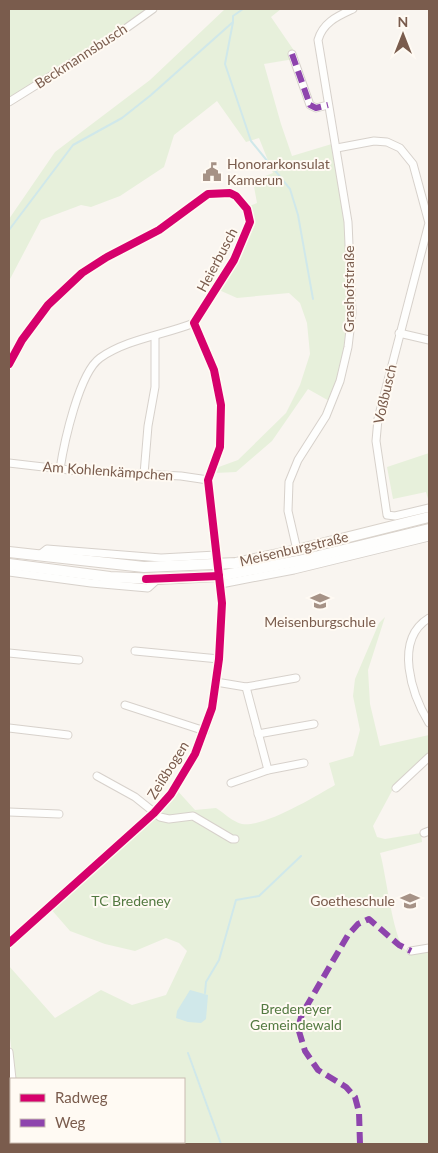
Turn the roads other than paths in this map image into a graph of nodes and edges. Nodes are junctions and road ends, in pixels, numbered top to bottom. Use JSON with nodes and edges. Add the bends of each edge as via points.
{"nodes":[{"id":1,"x":153,"y":9,"type":"edge"},
{"id":2,"x":353,"y":9,"type":"edge"},
{"id":3,"x":292,"y":54,"type":"dead end"},
{"id":4,"x":9,"y":102,"type":"edge"},
{"id":5,"x":328,"y":104,"type":"junction"},
{"id":6,"x":337,"y":148,"type":"junction"},
{"id":7,"x":429,"y":223,"type":"edge"},
{"id":8,"x":194,"y":323,"type":"junction"},
{"id":9,"x":399,"y":333,"type":"junction"},
{"id":10,"x":155,"y":336,"type":"junction"},
{"id":11,"x":429,"y":340,"type":"edge"},
{"id":12,"x":9,"y":364,"type":"edge"},
{"id":13,"x":9,"y":463,"type":"edge"},
{"id":14,"x":60,"y":469,"type":"junction"},
{"id":15,"x":144,"y":474,"type":"junction"},
{"id":16,"x":208,"y":480,"type":"junction"},
{"id":17,"x":429,"y":508,"type":"edge"},
{"id":18,"x":429,"y":516,"type":"edge"},
{"id":19,"x":429,"y":528,"type":"edge"},
{"id":20,"x":429,"y":537,"type":"edge"},
{"id":21,"x":297,"y":550,"type":"junction"},
{"id":22,"x":9,"y":552,"type":"edge"},
{"id":23,"x":216,"y":560,"type":"junction"},
{"id":24,"x":9,"y":564,"type":"edge"},
{"id":25,"x":9,"y":572,"type":"edge"},
{"id":26,"x":158,"y":579,"type":"junction"},
{"id":27,"x":220,"y":580,"type":"junction"},
{"id":28,"x":429,"y":618,"type":"edge"},
{"id":29,"x":135,"y":651,"type":"dead end"},
{"id":30,"x":9,"y":653,"type":"edge"},
{"id":31,"x":79,"y":660,"type":"dead end"},
{"id":32,"x":219,"y":660,"type":"junction"},
{"id":33,"x":296,"y":678,"type":"dead end"},
{"id":34,"x":216,"y":682,"type":"junction"},
{"id":35,"x":246,"y":688,"type":"junction"},
{"id":36,"x":125,"y":705,"type":"dead end"},
{"id":37,"x":429,"y":723,"type":"edge"},
{"id":38,"x":314,"y":724,"type":"dead end"},
{"id":39,"x":9,"y":728,"type":"edge"},
{"id":40,"x":205,"y":731,"type":"junction"},
{"id":41,"x":258,"y":734,"type":"junction"},
{"id":42,"x":68,"y":735,"type":"dead end"},
{"id":43,"x":429,"y":757,"type":"edge"},
{"id":44,"x":304,"y":763,"type":"dead end"},
{"id":45,"x":268,"y":770,"type":"junction"},
{"id":46,"x":97,"y":776,"type":"dead end"},
{"id":47,"x":231,"y":783,"type":"dead end"},
{"id":48,"x":396,"y":788,"type":"dead end"},
{"id":49,"x":9,"y":812,"type":"edge"},
{"id":50,"x":154,"y":813,"type":"junction"},
{"id":51,"x":58,"y":814,"type":"dead end"},
{"id":52,"x":235,"y":839,"type":"dead end"},
{"id":53,"x":9,"y":943,"type":"edge"},
{"id":54,"x":429,"y":948,"type":"edge"},
{"id":55,"x":410,"y":951,"type":"dead end"},
{"id":56,"x":9,"y":1052,"type":"edge"},
{"id":57,"x":12,"y":1078,"type":"edge"},
{"id":58,"x":10,"y":1104,"type":"edge"},
{"id":59,"x":9,"y":1117,"type":"edge"}],
"edges":[{"from":1,"to":4,"type":"street","name":"Beckmannsbusch"},
{"from":2,"to":5,"type":"street","name":"Grashofstraße","via":[[328,22],[318,40]]},
{"from":3,"to":5,"type":"street","via":[[310,105],[316,108]]},
{"from":5,"to":6,"type":"street","name":"Grashofstraße"},
{"from":6,"to":7,"type":"street","name":"Voßbusch","via":[[374,141],[400,148],[413,164]]},
{"from":6,"to":21,"type":"street","name":"Grashofstraße","via":[[350,245],[350,331],[343,369],[331,404],[289,482],[288,511]]},
{"from":7,"to":9,"type":"street","name":"Voßbusch"},
{"from":8,"to":10,"type":"street"},
{"from":8,"to":12,"type":"street","name":"Heierbusch","via":[[234,260],[250,222],[247,209],[230,193],[208,194],[159,230],[82,273],[48,304]]},
{"from":8,"to":16,"type":"street","via":[[214,370],[222,405],[220,447]]},
{"from":9,"to":11,"type":"street"},
{"from":9,"to":17,"type":"street","name":"Voßbusch","via":[[376,434],[387,515]]},
{"from":10,"to":14,"type":"street","via":[[112,351],[90,368],[74,410]]},
{"from":10,"to":15,"type":"street","via":[[155,388]]},
{"from":13,"to":14,"type":"street","name":"Am Kohlenkämpchen"},
{"from":14,"to":15,"type":"street","name":"Am Kohlenkämpchen"},
{"from":15,"to":16,"type":"street","name":"Am Kohlenkämpchen"},
{"from":16,"to":23,"type":"street"},
{"from":18,"to":21,"type":"main road","name":"Meisenburgstraße"},
{"from":19,"to":27,"type":"main road","name":"Meisenburgstraße"},
{"from":20,"to":27,"type":"street","name":"Meisenburgstraße","via":[[294,570]]},
{"from":21,"to":23,"type":"main road","name":"Meisenburgstraße","via":[[236,563]]},
{"from":22,"to":23,"type":"main road","name":"Meisenburgstraße","via":[[144,567]]},
{"from":23,"to":27,"type":"street","name":"Zeißbogen"},
{"from":24,"to":26,"type":"main road","name":"Meisenburgstraße","via":[[110,577]]},
{"from":25,"to":26,"type":"street","name":"Meisenburgstraße","via":[[148,588]]},
{"from":26,"to":27,"type":"main road","name":"Meisenburgstraße"},
{"from":27,"to":32,"type":"street","name":"Zeißbogen"},
{"from":28,"to":37,"type":"street","via":[[414,633],[410,656],[412,686]]},
{"from":29,"to":32,"type":"street"},
{"from":30,"to":31,"type":"street"},
{"from":32,"to":34,"type":"street","name":"Zeißbogen"},
{"from":33,"to":35,"type":"street"},
{"from":34,"to":35,"type":"street"},
{"from":34,"to":40,"type":"street","name":"Zeißbogen"},
{"from":35,"to":41,"type":"street"},
{"from":36,"to":40,"type":"street"},
{"from":38,"to":41,"type":"street"},
{"from":39,"to":42,"type":"street"},
{"from":40,"to":50,"type":"street","name":"Zeißbogen","via":[[182,776]]},
{"from":41,"to":45,"type":"street"},
{"from":43,"to":48,"type":"street"},
{"from":44,"to":45,"type":"street"},
{"from":45,"to":47,"type":"street"},
{"from":46,"to":50,"type":"street","via":[[135,797]]},
{"from":49,"to":51,"type":"street"},
{"from":50,"to":52,"type":"street","name":"Zeißbogen","via":[[169,819],[193,816]]},
{"from":50,"to":53,"type":"street","name":"Zeißbogen"},
{"from":54,"to":55,"type":"street"},
{"from":56,"to":57,"type":"street"},
{"from":58,"to":59,"type":"street"}]}
